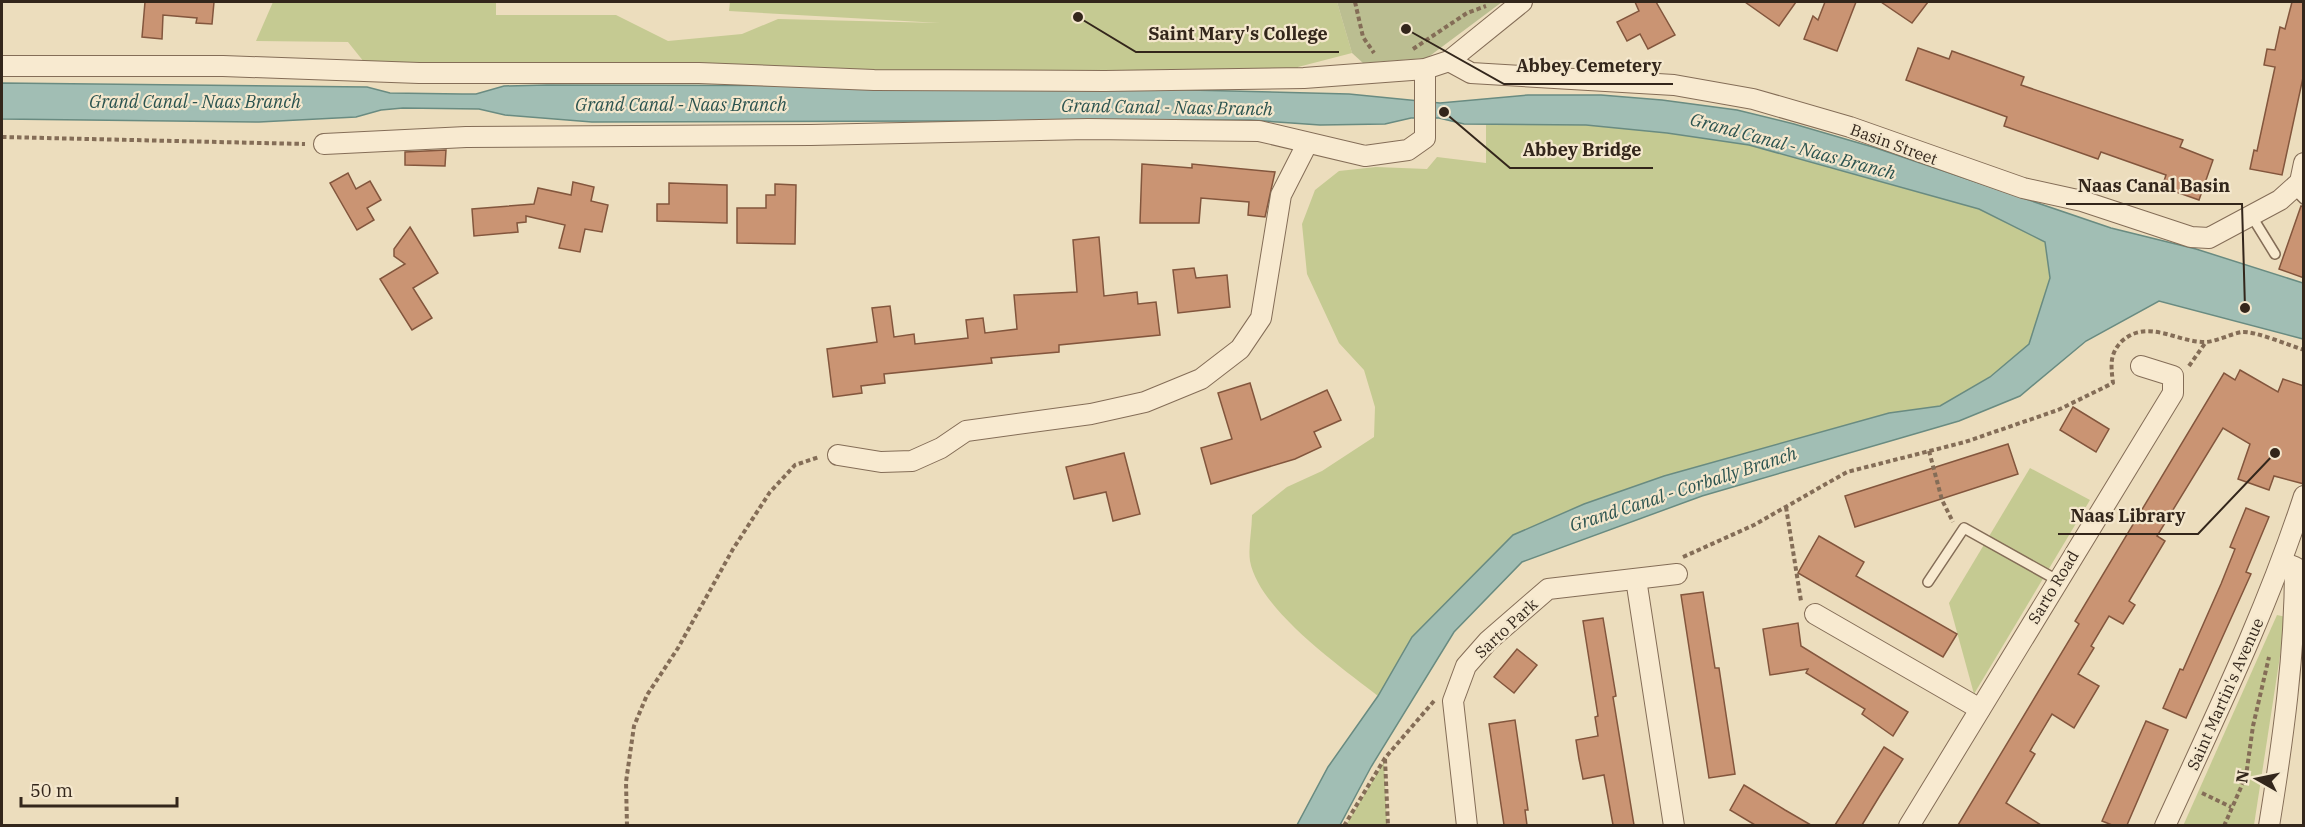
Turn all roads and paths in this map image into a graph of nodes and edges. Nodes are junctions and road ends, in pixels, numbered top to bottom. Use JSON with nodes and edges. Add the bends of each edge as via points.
{"nodes":[{"id":1,"x":1355,"y":2,"type":"edge"},
{"id":2,"x":1490,"y":2,"type":"edge"},
{"id":3,"x":1522,"y":2,"type":"edge"},
{"id":4,"x":1407,"y":52,"type":"dead end"},
{"id":5,"x":1379,"y":54,"type":"dead end"},
{"id":6,"x":1449,"y":61,"type":"junction"},
{"id":7,"x":2,"y":66,"type":"edge"},
{"id":8,"x":1426,"y":77,"type":"junction"},
{"id":9,"x":2,"y":136,"type":"edge"},
{"id":10,"x":324,"y":144,"type":"joint"},
{"id":11,"x":1307,"y":144,"type":"junction"},
{"id":12,"x":2304,"y":163,"type":"edge"},
{"id":13,"x":2299,"y":194,"type":"edge"},
{"id":14,"x":2251,"y":215,"type":"junction"},
{"id":15,"x":2275,"y":254,"type":"dead end"},
{"id":16,"x":2304,"y":350,"type":"edge"},
{"id":17,"x":2141,"y":366,"type":"dead end"},
{"id":18,"x":1929,"y":451,"type":"junction"},
{"id":19,"x":838,"y":455,"type":"joint"},
{"id":20,"x":2304,"y":496,"type":"edge"},
{"id":21,"x":1786,"y":507,"type":"junction"},
{"id":22,"x":1964,"y":528,"type":"junction"},
{"id":23,"x":2282,"y":562,"type":"junction"},
{"id":24,"x":1676,"y":567,"type":"joint"},
{"id":25,"x":1636,"y":579,"type":"junction"},
{"id":26,"x":2057,"y":580,"type":"junction"},
{"id":27,"x":1928,"y":582,"type":"dead end"},
{"id":28,"x":1815,"y":614,"type":"joint"},
{"id":29,"x":2270,"y":653,"type":"dead end"},
{"id":30,"x":1439,"y":695,"type":"dead end"},
{"id":31,"x":1980,"y":709,"type":"junction"},
{"id":32,"x":1385,"y":758,"type":"junction"},
{"id":33,"x":2184,"y":784,"type":"junction"},
{"id":34,"x":2231,"y":807,"type":"junction"},
{"id":35,"x":1676,"y":824,"type":"edge"},
{"id":36,"x":627,"y":825,"type":"edge"},
{"id":37,"x":1344,"y":825,"type":"edge"},
{"id":38,"x":1389,"y":825,"type":"edge"},
{"id":39,"x":1467,"y":825,"type":"edge"},
{"id":40,"x":1909,"y":825,"type":"edge"},
{"id":41,"x":2165,"y":825,"type":"edge"},
{"id":42,"x":2224,"y":825,"type":"edge"},
{"id":43,"x":2269,"y":825,"type":"edge"}],
"edges":[{"from":1,"to":5,"type":"path","via":[[1363,37],[1372,53]]},
{"from":2,"to":4,"type":"path"},
{"from":3,"to":6,"type":"street"},
{"from":6,"to":8,"type":"street"},
{"from":6,"to":14,"type":"street","name":"Basin Street","via":[[1471,73],[1674,85],[1753,99],[1850,127],[2023,188],[2082,201],[2192,237],[2210,238]]},
{"from":7,"to":8,"type":"street","via":[[223,66],[419,73],[699,73],[874,80],[1105,81],[1304,78],[1362,68]]},
{"from":8,"to":11,"type":"street","via":[[1425,138],[1408,150],[1365,156]]},
{"from":9,"to":10,"type":"path"},
{"from":10,"to":11,"type":"street","via":[[466,137],[1088,129],[1259,131]]},
{"from":11,"to":19,"type":"street","via":[[1281,195],[1261,318],[1240,349],[1202,379],[1145,402],[1091,414],[966,431],[912,461],[881,462]]},
{"from":12,"to":13,"type":"street","name":"Basin Street"},
{"from":13,"to":14,"type":"street","name":"Basin Street"},
{"from":14,"to":15,"type":"lane"},
{"from":16,"to":18,"type":"path","via":[[2243,332],[2206,342],[2140,332],[2114,349],[2110,364],[2114,383],[2058,410]]},
{"from":17,"to":26,"type":"street","name":"Sarto Road","via":[[2173,376],[2173,393]]},
{"from":18,"to":21,"type":"path","via":[[1846,472]]},
{"from":18,"to":22,"type":"path","via":[[1951,521]]},
{"from":19,"to":36,"type":"path","via":[[795,465],[770,492],[647,694],[634,726],[626,782]]},
{"from":20,"to":23,"type":"street","name":"Saint Martin's Avenue"},
{"from":21,"to":24,"type":"path"},
{"from":21,"to":28,"type":"path","via":[[1799,599]]},
{"from":22,"to":26,"type":"lane"},
{"from":22,"to":27,"type":"lane"},
{"from":23,"to":33,"type":"street","name":"Saint Martin's Avenue"},
{"from":23,"to":43,"type":"street","via":[[2295,567],[2295,621]]},
{"from":24,"to":25,"type":"street","name":"Sarto Park"},
{"from":25,"to":35,"type":"street"},
{"from":25,"to":39,"type":"street","name":"Sarto Park","via":[[1548,589],[1488,641],[1466,666],[1453,701]]},
{"from":26,"to":31,"type":"street","name":"Sarto Road"},
{"from":28,"to":31,"type":"street"},
{"from":29,"to":34,"type":"path","via":[[2246,776]]},
{"from":30,"to":32,"type":"path"},
{"from":31,"to":40,"type":"street","name":"Sarto Road"},
{"from":32,"to":37,"type":"path"},
{"from":32,"to":38,"type":"path"},
{"from":33,"to":34,"type":"path"},
{"from":33,"to":41,"type":"street","name":"Saint Martin's Avenue"},
{"from":34,"to":42,"type":"path"}]}
